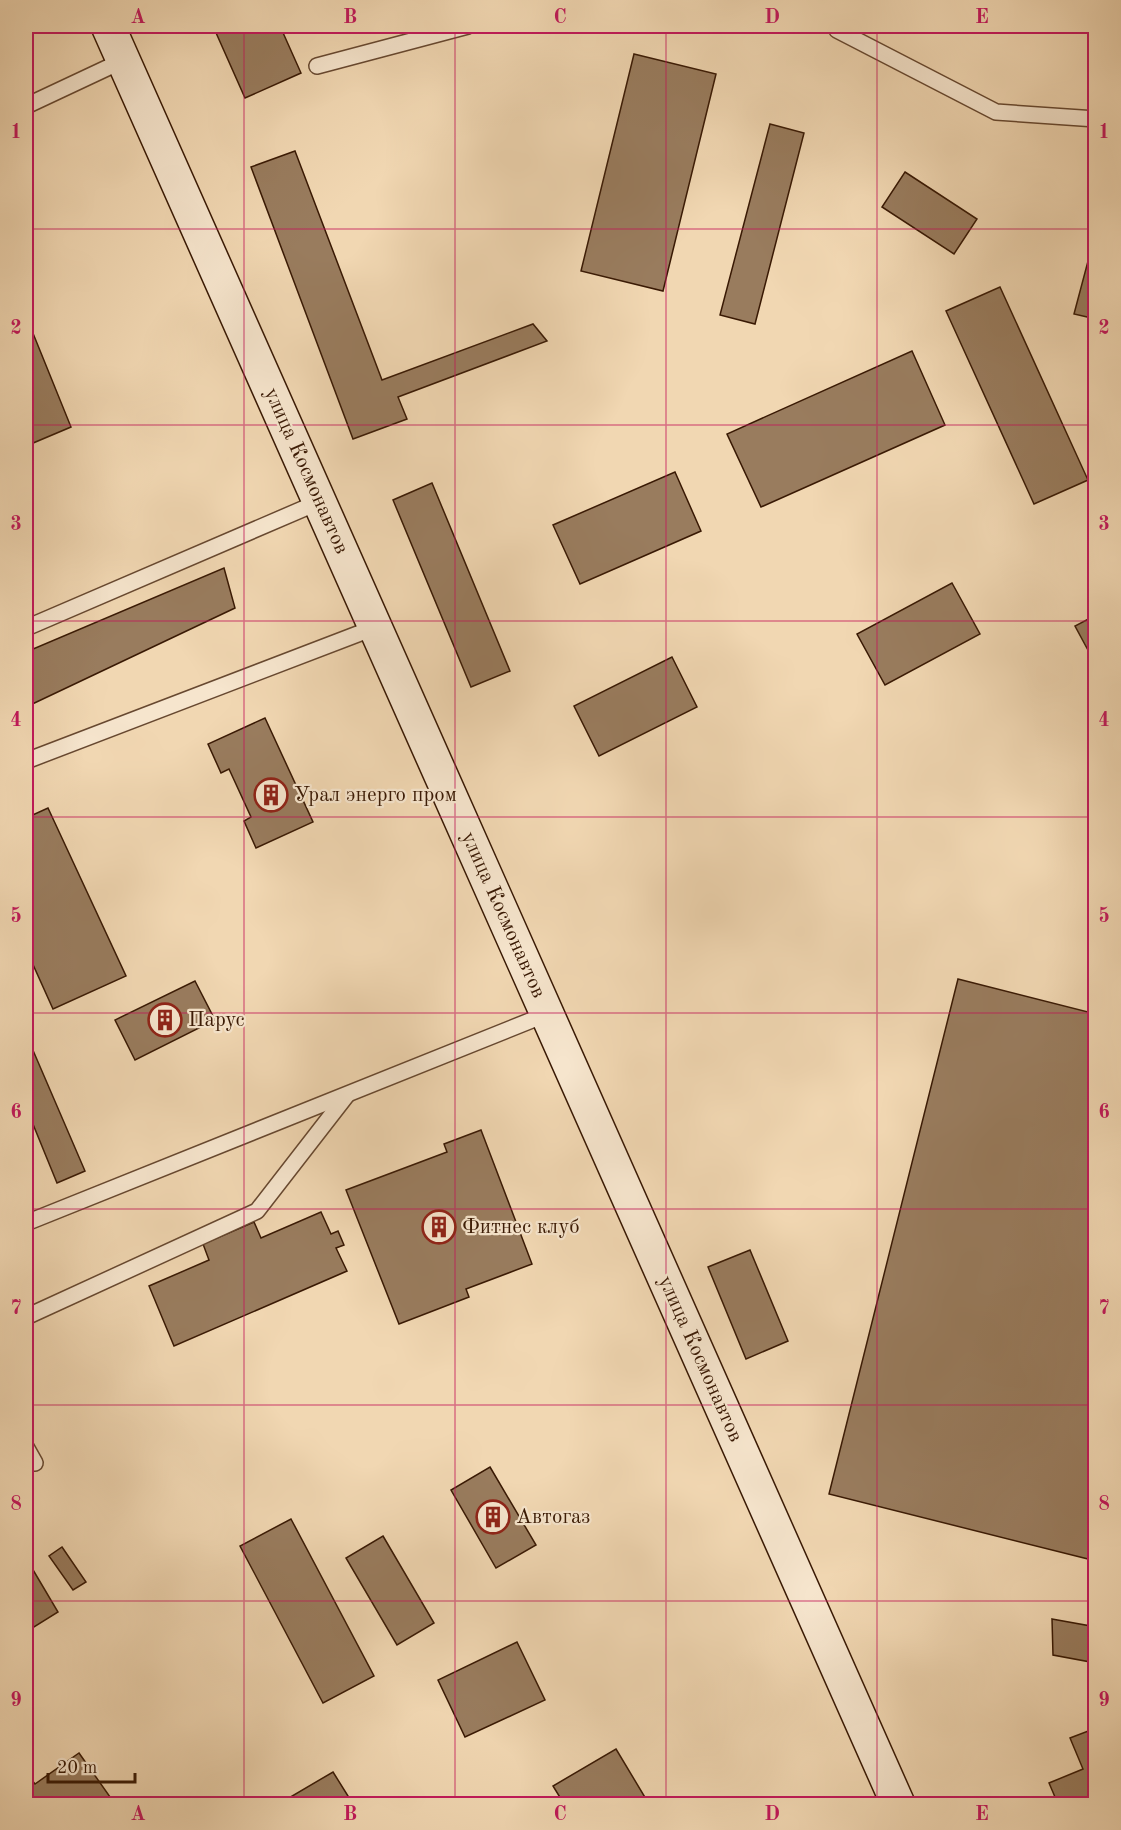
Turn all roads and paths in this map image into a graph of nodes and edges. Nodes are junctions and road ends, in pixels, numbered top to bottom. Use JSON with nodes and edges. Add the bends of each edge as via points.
{"nodes":[{"id":1,"x":108,"y":26,"type":"edge"},
{"id":2,"x":468,"y":26,"type":"edge"},
{"id":3,"x":838,"y":26,"type":"edge"},
{"id":4,"x":1095,"y":55,"type":"edge"},
{"id":5,"x":124,"y":60,"type":"junction"},
{"id":6,"x":317,"y":66,"type":"dead end"},
{"id":7,"x":1095,"y":66,"type":"edge"},
{"id":8,"x":26,"y":106,"type":"edge"},
{"id":9,"x":1095,"y":119,"type":"edge"},
{"id":10,"x":319,"y":502,"type":"junction"},
{"id":11,"x":376,"y":627,"type":"junction"},
{"id":12,"x":26,"y":628,"type":"edge"},
{"id":13,"x":26,"y":761,"type":"edge"},
{"id":14,"x":547,"y":1014,"type":"junction"},
{"id":15,"x":347,"y":1095,"type":"junction"},
{"id":16,"x":26,"y":1223,"type":"edge"},
{"id":17,"x":26,"y":1317,"type":"edge"},
{"id":18,"x":26,"y":1447,"type":"edge"},
{"id":19,"x":35,"y":1463,"type":"dead end"},
{"id":20,"x":898,"y":1804,"type":"edge"}],
"edges":[{"from":1,"to":5,"type":"main road","name":"улица Космонавтов"},
{"from":2,"to":6,"type":"lane"},
{"from":3,"to":9,"type":"lane","via":[[837,30],[996,112]]},
{"from":4,"to":7,"type":"lane"},
{"from":5,"to":8,"type":"lane"},
{"from":5,"to":10,"type":"main road","name":"улица Космонавтов"},
{"from":10,"to":11,"type":"main road","name":"улица Космонавтов"},
{"from":10,"to":12,"type":"lane"},
{"from":11,"to":13,"type":"lane"},
{"from":11,"to":14,"type":"main road","name":"улица Космонавтов"},
{"from":14,"to":15,"type":"lane"},
{"from":14,"to":20,"type":"main road","name":"улица Космонавтов"},
{"from":15,"to":16,"type":"lane"},
{"from":15,"to":17,"type":"lane","via":[[257,1211]]},
{"from":18,"to":19,"type":"lane"}]}
